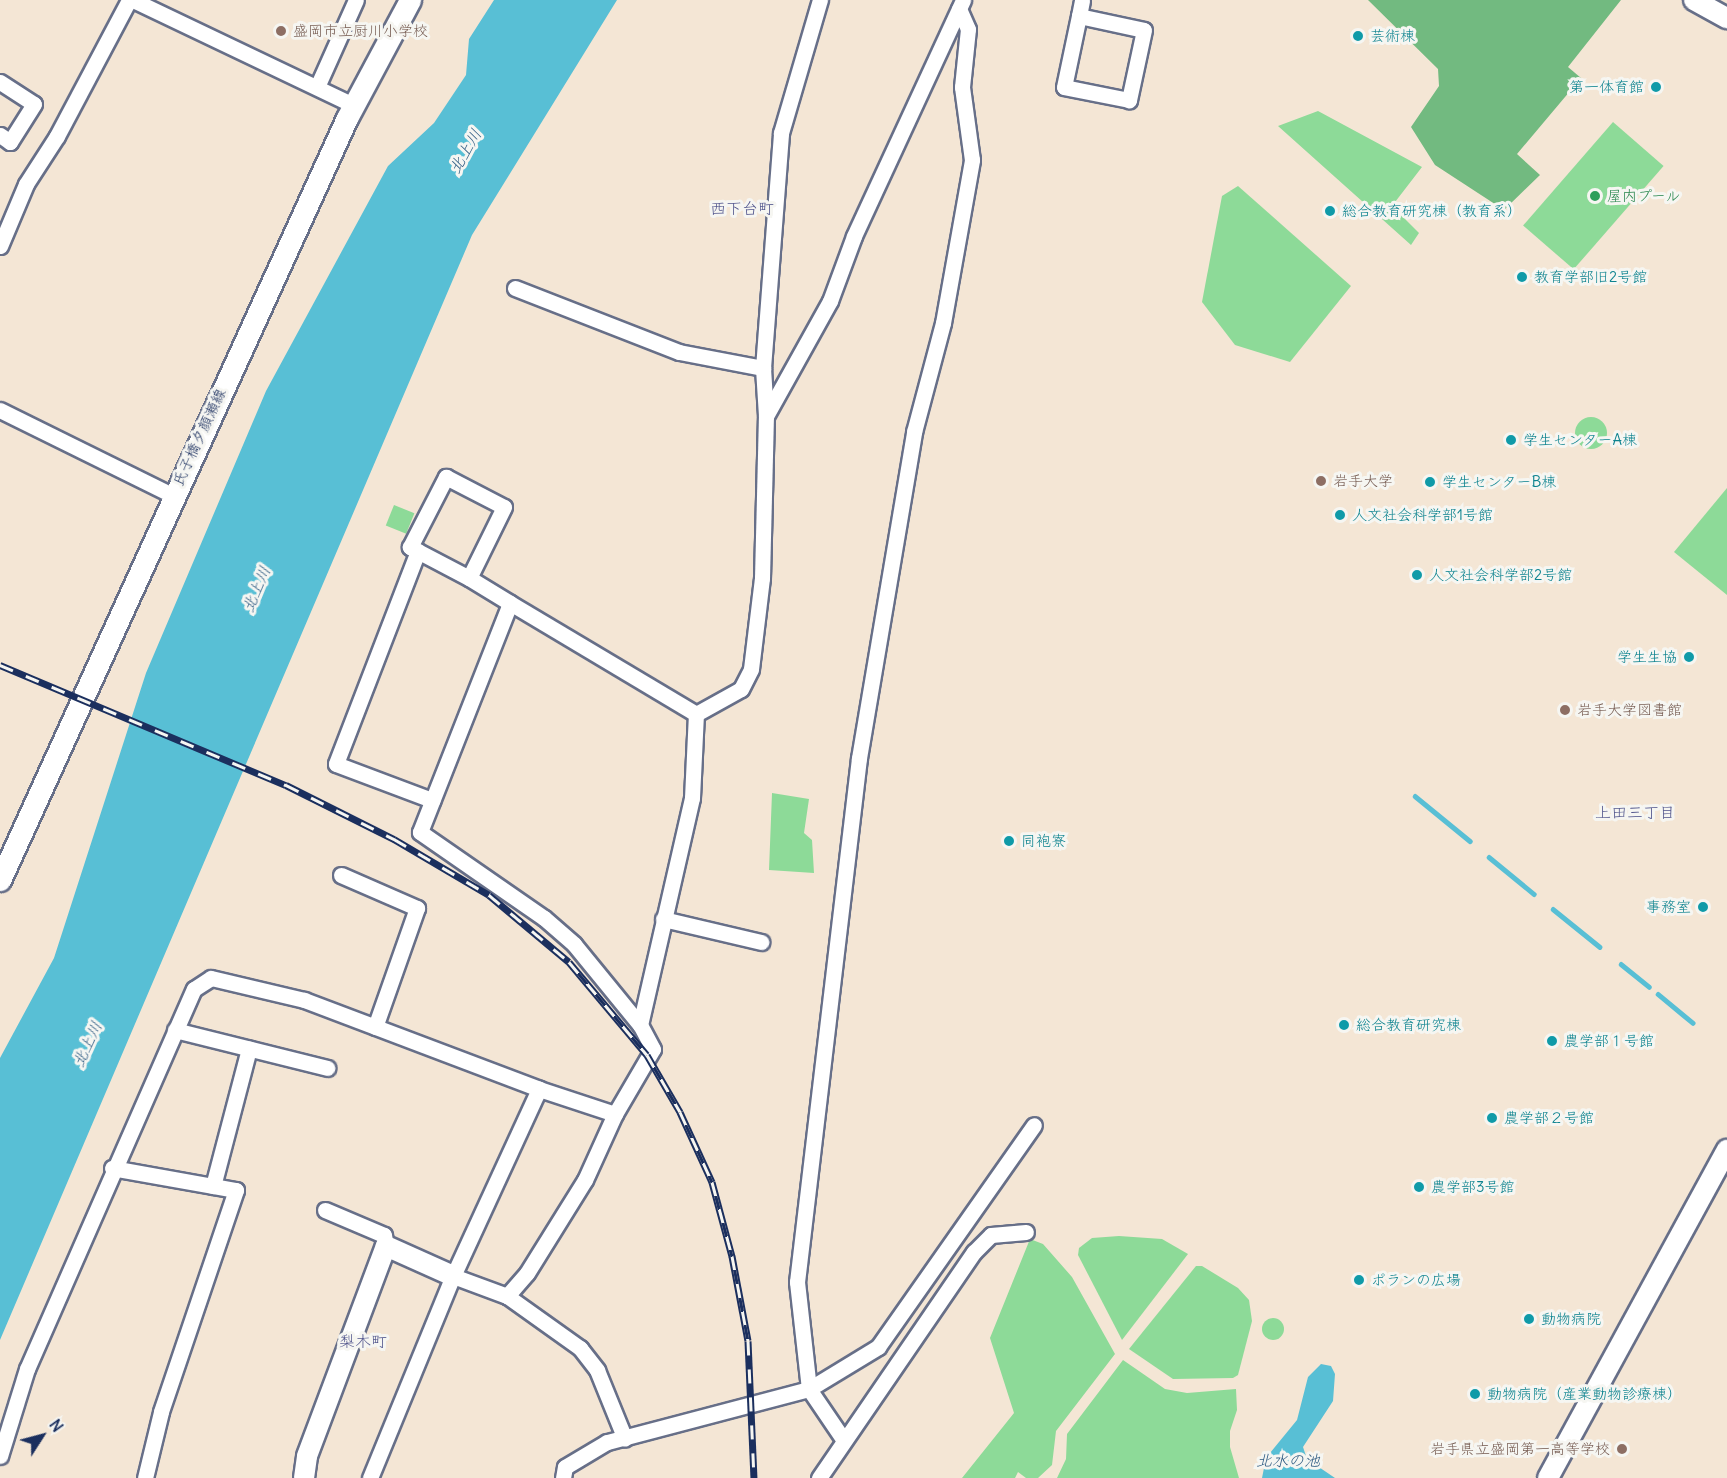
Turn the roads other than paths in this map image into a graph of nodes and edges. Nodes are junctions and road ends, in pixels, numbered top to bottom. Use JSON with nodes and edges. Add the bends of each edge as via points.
{"nodes":[{"id":1,"x":131,"y":0,"type":"edge"},
{"id":2,"x":356,"y":0,"type":"edge"},
{"id":3,"x":410,"y":0,"type":"edge"},
{"id":4,"x":820,"y":0,"type":"edge"},
{"id":5,"x":1082,"y":0,"type":"edge"},
{"id":6,"x":1694,"y":0,"type":"edge"},
{"id":7,"x":961,"y":4,"type":"edge"},
{"id":8,"x":1078,"y":16,"type":"junction"},
{"id":9,"x":1727,"y":18,"type":"edge"},
{"id":10,"x":0,"y":82,"type":"edge"},
{"id":11,"x":317,"y":87,"type":"junction"},
{"id":12,"x":353,"y":105,"type":"junction"},
{"id":13,"x":0,"y":135,"type":"edge"},
{"id":14,"x":0,"y":246,"type":"edge"},
{"id":15,"x":515,"y":288,"type":"dead end"},
{"id":16,"x":763,"y":368,"type":"junction"},
{"id":17,"x":0,"y":410,"type":"edge"},
{"id":18,"x":766,"y":416,"type":"junction"},
{"id":19,"x":172,"y":495,"type":"junction"},
{"id":20,"x":418,"y":551,"type":"junction"},
{"id":21,"x":469,"y":578,"type":"junction"},
{"id":22,"x":510,"y":603,"type":"junction"},
{"id":23,"x":696,"y":714,"type":"junction"},
{"id":24,"x":432,"y":800,"type":"junction"},
{"id":25,"x":341,"y":875,"type":"dead end"},
{"id":26,"x":0,"y":879,"type":"edge"},
{"id":27,"x":663,"y":919,"type":"junction"},
{"id":28,"x":761,"y":942,"type":"dead end"},
{"id":29,"x":640,"y":1025,"type":"junction"},
{"id":30,"x":375,"y":1027,"type":"junction"},
{"id":31,"x":175,"y":1030,"type":"junction"},
{"id":32,"x":249,"y":1049,"type":"junction"},
{"id":33,"x":327,"y":1068,"type":"dead end"},
{"id":34,"x":539,"y":1089,"type":"junction"},
{"id":35,"x":615,"y":1114,"type":"junction"},
{"id":36,"x":1034,"y":1125,"type":"dead end"},
{"id":37,"x":1727,"y":1150,"type":"edge"},
{"id":38,"x":112,"y":1168,"type":"junction"},
{"id":39,"x":213,"y":1186,"type":"junction"},
{"id":40,"x":325,"y":1210,"type":"dead end"},
{"id":41,"x":1026,"y":1232,"type":"dead end"},
{"id":42,"x":386,"y":1246,"type":"junction"},
{"id":43,"x":453,"y":1276,"type":"junction"},
{"id":44,"x":507,"y":1296,"type":"junction"},
{"id":45,"x":810,"y":1389,"type":"junction"},
{"id":46,"x":625,"y":1439,"type":"junction"},
{"id":47,"x":843,"y":1439,"type":"junction"},
{"id":48,"x":0,"y":1456,"type":"edge"},
{"id":49,"x":145,"y":1478,"type":"edge"},
{"id":50,"x":304,"y":1478,"type":"edge"},
{"id":51,"x":370,"y":1478,"type":"edge"},
{"id":52,"x":563,"y":1478,"type":"edge"},
{"id":53,"x":819,"y":1478,"type":"edge"},
{"id":54,"x":1548,"y":1478,"type":"edge"}],
"edges":[{"from":1,"to":11,"type":"street"},
{"from":1,"to":14,"type":"street","via":[[57,136],[26,184]]},
{"from":2,"to":11,"type":"street"},
{"from":3,"to":12,"type":"main road","name":"氏子橋夕顔瀬線"},
{"from":4,"to":16,"type":"street","via":[[781,133]]},
{"from":5,"to":8,"type":"street"},
{"from":6,"to":9,"type":"street"},
{"from":7,"to":18,"type":"street","via":[[854,236],[830,301]]},
{"from":7,"to":45,"type":"street","via":[[968,29],[962,87],[972,160],[943,323],[914,432],[859,758],[797,1282]]},
{"from":8,"to":8,"type":"street","via":[[1064,87],[1129,100],[1144,30]]},
{"from":10,"to":13,"type":"street","via":[[34,104],[10,142]]},
{"from":11,"to":12,"type":"street"},
{"from":12,"to":19,"type":"main road","name":"氏子橋夕顔瀬線"},
{"from":15,"to":16,"type":"street","via":[[679,352]]},
{"from":16,"to":18,"type":"street"},
{"from":17,"to":19,"type":"street"},
{"from":18,"to":23,"type":"street","via":[[762,578],[751,669],[741,689]]},
{"from":19,"to":26,"type":"main road","name":"氏子橋夕顔瀬線"},
{"from":20,"to":21,"type":"street"},
{"from":20,"to":21,"type":"street","via":[[410,547],[446,477],[504,507]]},
{"from":20,"to":24,"type":"street","via":[[336,764]]},
{"from":21,"to":22,"type":"street"},
{"from":22,"to":23,"type":"street"},
{"from":22,"to":24,"type":"street"},
{"from":23,"to":27,"type":"street","via":[[692,798]]},
{"from":24,"to":29,"type":"street","via":[[420,832],[544,918],[574,944]]},
{"from":25,"to":30,"type":"street","via":[[417,908]]},
{"from":27,"to":28,"type":"street"},
{"from":27,"to":29,"type":"street"},
{"from":29,"to":35,"type":"street","via":[[653,1049]]},
{"from":30,"to":31,"type":"street","via":[[304,1000],[211,978],[194,989]]},
{"from":30,"to":34,"type":"street"},
{"from":31,"to":32,"type":"street"},
{"from":31,"to":38,"type":"street"},
{"from":32,"to":33,"type":"street"},
{"from":32,"to":39,"type":"street"},
{"from":34,"to":35,"type":"street"},
{"from":34,"to":43,"type":"street"},
{"from":35,"to":44,"type":"street","via":[[585,1180],[527,1272]]},
{"from":36,"to":45,"type":"street","via":[[878,1347]]},
{"from":37,"to":54,"type":"street"},
{"from":38,"to":39,"type":"street"},
{"from":38,"to":48,"type":"street","via":[[27,1368]]},
{"from":39,"to":49,"type":"street","via":[[236,1190],[161,1412]]},
{"from":40,"to":42,"type":"street","via":[[384,1235]]},
{"from":41,"to":47,"type":"street","via":[[991,1234],[974,1252]]},
{"from":42,"to":43,"type":"street"},
{"from":42,"to":50,"type":"street","via":[[307,1456]]},
{"from":43,"to":44,"type":"street"},
{"from":43,"to":51,"type":"street"},
{"from":44,"to":46,"type":"street","via":[[580,1348],[597,1370]]},
{"from":45,"to":46,"type":"street"},
{"from":45,"to":47,"type":"street"},
{"from":46,"to":52,"type":"street","via":[[607,1442],[565,1467]]},
{"from":47,"to":53,"type":"street"}]}
